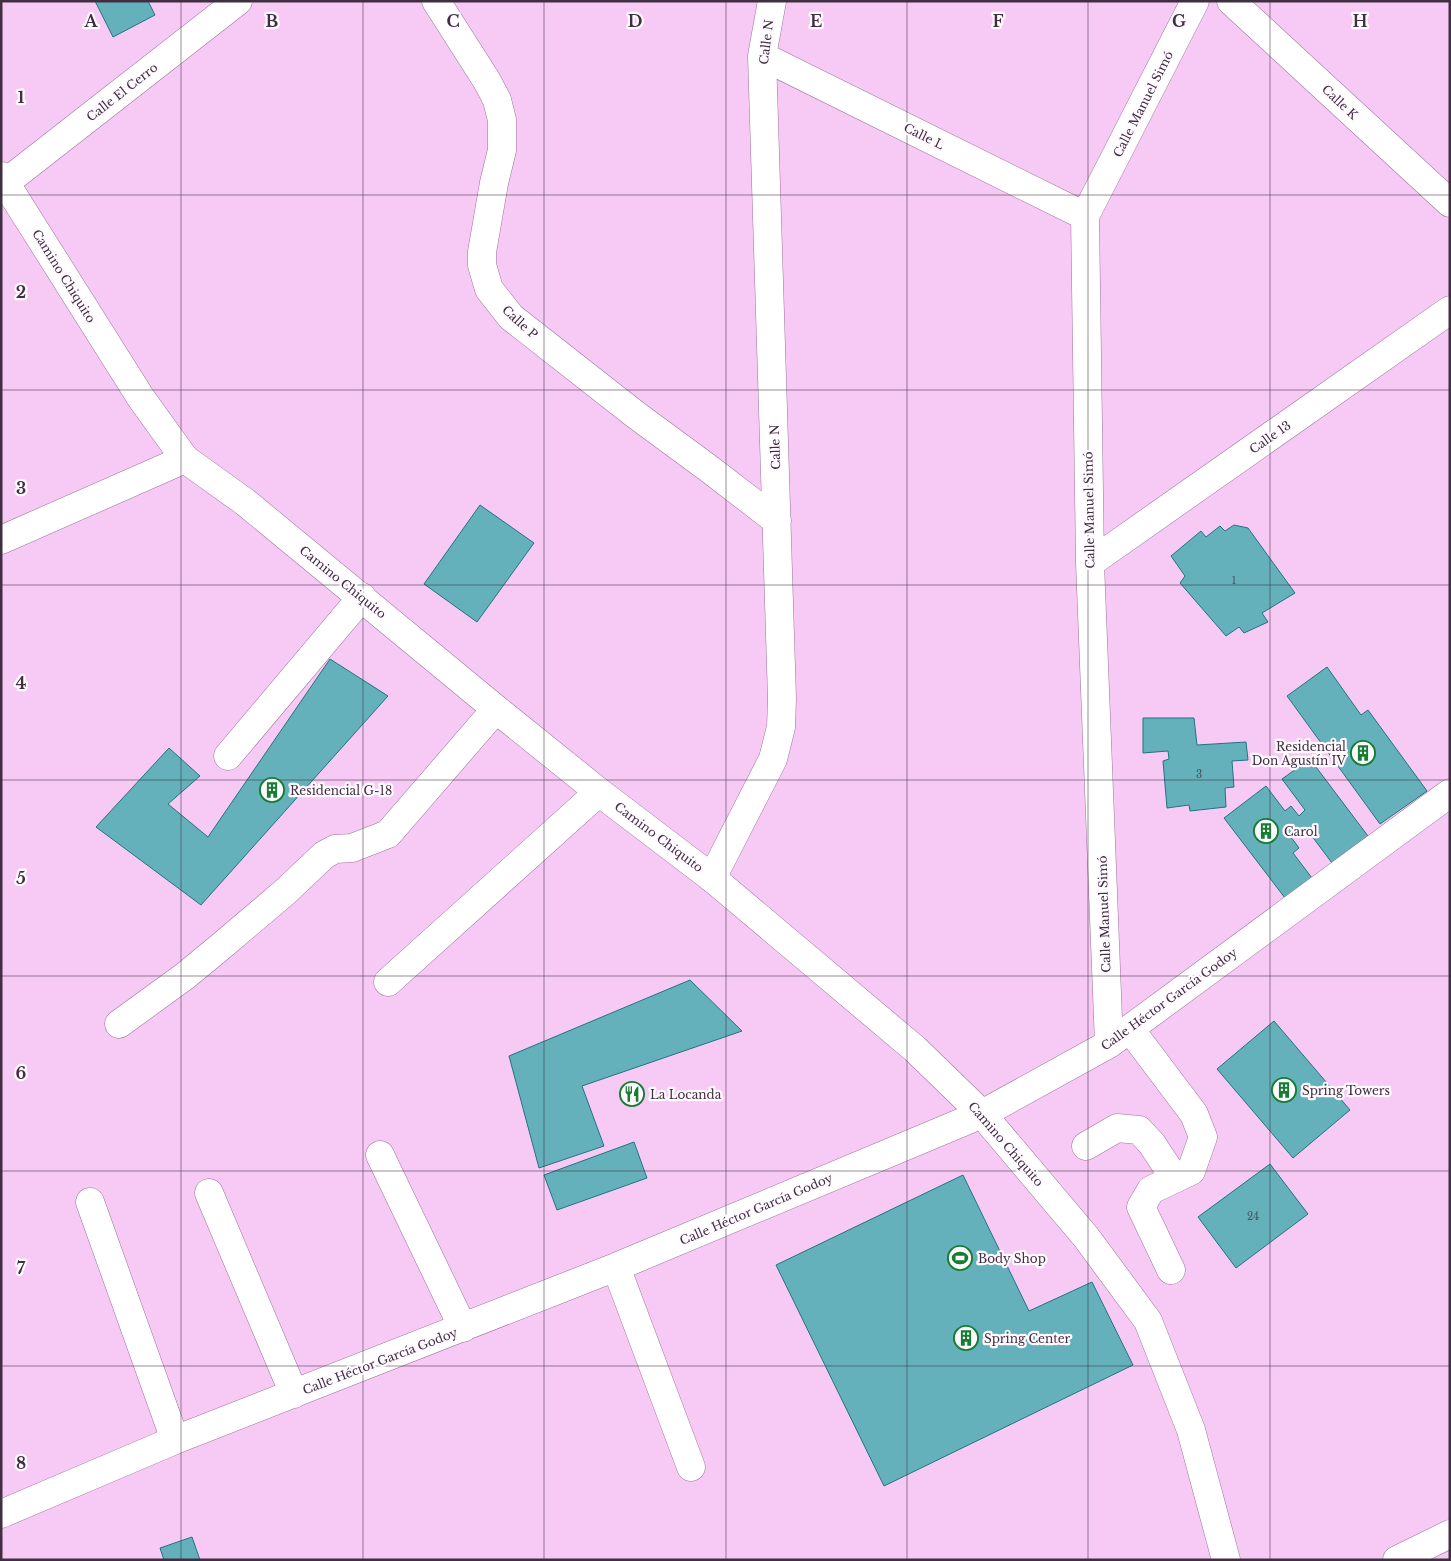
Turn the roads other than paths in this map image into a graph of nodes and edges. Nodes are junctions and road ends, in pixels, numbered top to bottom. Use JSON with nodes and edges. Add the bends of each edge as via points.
{"nodes":[{"id":1,"x":238,"y":1,"type":"edge"},
{"id":2,"x":436,"y":1,"type":"edge"},
{"id":3,"x":772,"y":1,"type":"edge"},
{"id":4,"x":1195,"y":1,"type":"edge"},
{"id":5,"x":1231,"y":1,"type":"edge"},
{"id":6,"x":762,"y":56,"type":"junction"},
{"id":7,"x":3,"y":179,"type":"edge"},
{"id":8,"x":1450,"y":203,"type":"edge"},
{"id":9,"x":1085,"y":216,"type":"junction"},
{"id":10,"x":1450,"y":310,"type":"edge"},
{"id":11,"x":185,"y":459,"type":"junction"},
{"id":12,"x":777,"y":521,"type":"junction"},
{"id":13,"x":1,"y":540,"type":"edge"},
{"id":14,"x":1090,"y":563,"type":"junction"},
{"id":15,"x":362,"y":597,"type":"junction"},
{"id":16,"x":496,"y":709,"type":"junction"},
{"id":17,"x":228,"y":756,"type":"dead end"},
{"id":18,"x":599,"y":792,"type":"junction"},
{"id":19,"x":1450,"y":792,"type":"edge"},
{"id":20,"x":712,"y":878,"type":"junction"},
{"id":21,"x":388,"y":982,"type":"dead end"},
{"id":22,"x":119,"y":1024,"type":"dead end"},
{"id":23,"x":1119,"y":1037,"type":"junction"},
{"id":24,"x":982,"y":1114,"type":"junction"},
{"id":25,"x":1086,"y":1146,"type":"dead end"},
{"id":26,"x":380,"y":1155,"type":"dead end"},
{"id":27,"x":1175,"y":1179,"type":"junction"},
{"id":28,"x":208,"y":1193,"type":"dead end"},
{"id":29,"x":90,"y":1202,"type":"dead end"},
{"id":30,"x":616,"y":1267,"type":"junction"},
{"id":31,"x":1171,"y":1270,"type":"dead end"},
{"id":32,"x":463,"y":1328,"type":"junction"},
{"id":33,"x":294,"y":1394,"type":"junction"},
{"id":34,"x":174,"y":1440,"type":"junction"},
{"id":35,"x":691,"y":1467,"type":"dead end"},
{"id":36,"x":1,"y":1514,"type":"edge"},
{"id":37,"x":1450,"y":1534,"type":"edge"},
{"id":38,"x":1226,"y":1560,"type":"edge"},
{"id":39,"x":1397,"y":1560,"type":"edge"}],
"edges":[{"from":1,"to":7,"type":"street","name":"Calle El Cerro"},
{"from":2,"to":12,"type":"street","name":"Calle P","via":[[487,81],[497,100],[502,120],[502,150],[482,252],[485,277],[493,294],[511,317]]},
{"from":3,"to":6,"type":"street","name":"Calle N"},
{"from":4,"to":9,"type":"street","name":"Calle Manuel Simó"},
{"from":5,"to":8,"type":"street","name":"Calle K"},
{"from":6,"to":9,"type":"street","name":"Calle L"},
{"from":6,"to":12,"type":"street","name":"Calle N"},
{"from":7,"to":11,"type":"street","name":"Camino Chiquito","via":[[141,398]]},
{"from":9,"to":14,"type":"street","name":"Calle Manuel Simó"},
{"from":10,"to":14,"type":"street","name":"Calle 13"},
{"from":11,"to":13,"type":"street"},
{"from":11,"to":15,"type":"street","name":"Camino Chiquito","via":[[245,502]]},
{"from":12,"to":20,"type":"street","name":"Calle N","via":[[781,726],[773,759]]},
{"from":14,"to":23,"type":"street","name":"Calle Manuel Simó"},
{"from":15,"to":16,"type":"street","name":"Camino Chiquito"},
{"from":15,"to":17,"type":"street"},
{"from":16,"to":18,"type":"street","name":"Camino Chiquito"},
{"from":16,"to":22,"type":"street","via":[[388,834],[324,855],[219,948]]},
{"from":18,"to":20,"type":"street","name":"Camino Chiquito"},
{"from":18,"to":21,"type":"street"},
{"from":19,"to":23,"type":"street","name":"Calle Héctor García Godoy"},
{"from":20,"to":24,"type":"street","name":"Camino Chiquito","via":[[914,1049]]},
{"from":23,"to":24,"type":"street","name":"Calle Héctor García Godoy"},
{"from":23,"to":27,"type":"street","via":[[1194,1114],[1203,1137],[1191,1171]]},
{"from":24,"to":30,"type":"street","name":"Calle Héctor García Godoy"},
{"from":24,"to":38,"type":"street","name":"Camino Chiquito","via":[[1086,1237],[1148,1321],[1191,1430]]},
{"from":25,"to":27,"type":"street","via":[[1117,1128],[1139,1130]]},
{"from":26,"to":32,"type":"street"},
{"from":27,"to":31,"type":"street","via":[[1151,1190],[1141,1208]]},
{"from":28,"to":33,"type":"street"},
{"from":29,"to":34,"type":"street"},
{"from":30,"to":32,"type":"street","name":"Calle Héctor García Godoy"},
{"from":30,"to":35,"type":"street"},
{"from":32,"to":33,"type":"street","name":"Calle Héctor García Godoy"},
{"from":33,"to":34,"type":"street","name":"Calle Héctor García Godoy"},
{"from":34,"to":36,"type":"street","name":"Calle Héctor García Godoy"},
{"from":37,"to":39,"type":"street"}]}
